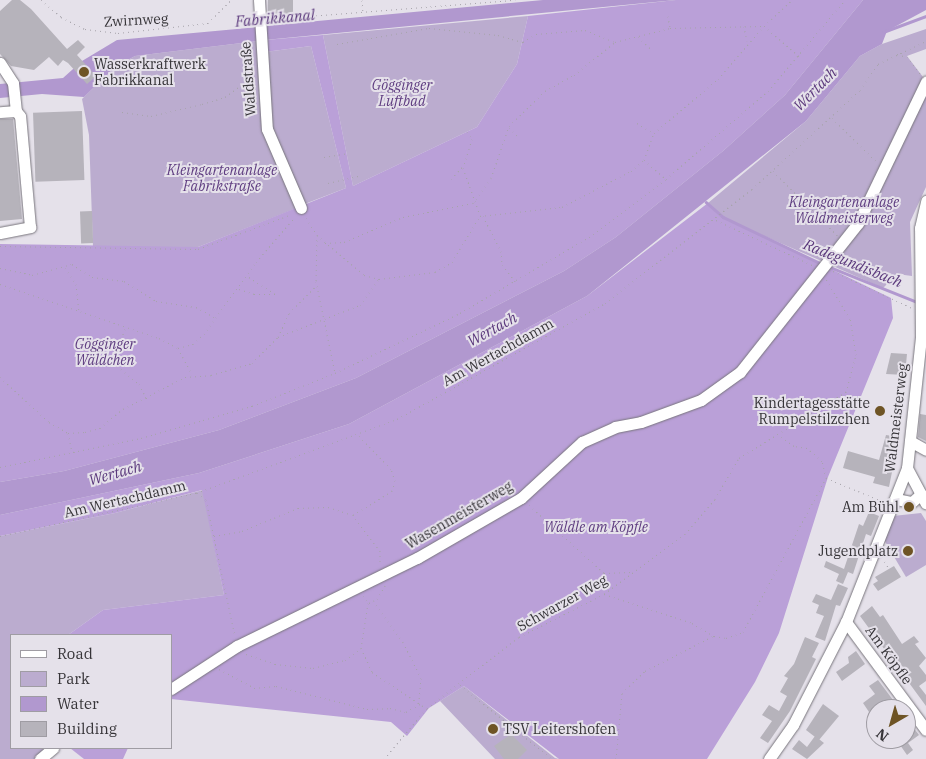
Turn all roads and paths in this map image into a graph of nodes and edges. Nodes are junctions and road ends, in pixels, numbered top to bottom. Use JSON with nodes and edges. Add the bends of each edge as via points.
{"nodes":[{"id":1,"x":41,"y":0,"type":"edge"},
{"id":2,"x":232,"y":0,"type":"edge"},
{"id":3,"x":259,"y":0,"type":"edge"},
{"id":4,"x":362,"y":0,"type":"edge"},
{"id":5,"x":456,"y":0,"type":"edge"},
{"id":6,"x":515,"y":0,"type":"edge"},
{"id":7,"x":792,"y":0,"type":"edge"},
{"id":8,"x":845,"y":0,"type":"edge"},
{"id":9,"x":456,"y":4,"type":"junction"},
{"id":10,"x":363,"y":14,"type":"junction"},
{"id":11,"x":668,"y":16,"type":"dead end"},
{"id":12,"x":260,"y":22,"type":"junction"},
{"id":13,"x":744,"y":26,"type":"junction"},
{"id":14,"x":764,"y":26,"type":"junction"},
{"id":15,"x":670,"y":28,"type":"junction"},
{"id":16,"x":638,"y":36,"type":"junction"},
{"id":17,"x":926,"y":40,"type":"edge"},
{"id":18,"x":615,"y":42,"type":"junction"},
{"id":19,"x":747,"y":42,"type":"junction"},
{"id":20,"x":337,"y":44,"type":"dead end"},
{"id":21,"x":652,"y":50,"type":"dead end"},
{"id":22,"x":895,"y":54,"type":"junction"},
{"id":23,"x":800,"y":57,"type":"junction"},
{"id":24,"x":0,"y":63,"type":"edge"},
{"id":25,"x":263,"y":66,"type":"junction"},
{"id":26,"x":7,"y":77,"type":"edge"},
{"id":27,"x":926,"y":82,"type":"edge"},
{"id":28,"x":16,"y":109,"type":"junction"},
{"id":29,"x":0,"y":112,"type":"edge"},
{"id":30,"x":122,"y":112,"type":"dead end"},
{"id":31,"x":831,"y":118,"type":"junction"},
{"id":32,"x":636,"y":123,"type":"dead end"},
{"id":33,"x":508,"y":127,"type":"junction"},
{"id":34,"x":467,"y":132,"type":"dead end"},
{"id":35,"x":654,"y":133,"type":"junction"},
{"id":36,"x":519,"y":137,"type":"dead end"},
{"id":37,"x":349,"y":153,"type":"dead end"},
{"id":38,"x":324,"y":157,"type":"dead end"},
{"id":39,"x":644,"y":160,"type":"junction"},
{"id":40,"x":464,"y":166,"type":"junction"},
{"id":41,"x":883,"y":168,"type":"junction"},
{"id":42,"x":773,"y":170,"type":"junction"},
{"id":43,"x":358,"y":176,"type":"dead end"},
{"id":44,"x":451,"y":179,"type":"dead end"},
{"id":45,"x":666,"y":179,"type":"junction"},
{"id":46,"x":328,"y":183,"type":"dead end"},
{"id":47,"x":926,"y":201,"type":"edge"},
{"id":48,"x":473,"y":203,"type":"junction"},
{"id":49,"x":301,"y":208,"type":"junction"},
{"id":50,"x":481,"y":215,"type":"junction"},
{"id":51,"x":716,"y":219,"type":"junction"},
{"id":52,"x":0,"y":234,"type":"edge"},
{"id":53,"x":317,"y":235,"type":"junction"},
{"id":54,"x":845,"y":242,"type":"junction"},
{"id":55,"x":325,"y":243,"type":"junction"},
{"id":56,"x":0,"y":246,"type":"edge"},
{"id":57,"x":65,"y":267,"type":"junction"},
{"id":58,"x":0,"y":268,"type":"edge"},
{"id":59,"x":825,"y":269,"type":"junction"},
{"id":60,"x":247,"y":275,"type":"junction"},
{"id":61,"x":379,"y":279,"type":"junction"},
{"id":62,"x":516,"y":282,"type":"junction"},
{"id":63,"x":0,"y":284,"type":"edge"},
{"id":64,"x":317,"y":285,"type":"junction"},
{"id":65,"x":238,"y":288,"type":"junction"},
{"id":66,"x":921,"y":304,"type":"junction"},
{"id":67,"x":79,"y":313,"type":"junction"},
{"id":68,"x":325,"y":315,"type":"junction"},
{"id":69,"x":216,"y":318,"type":"junction"},
{"id":70,"x":125,"y":328,"type":"junction"},
{"id":71,"x":278,"y":337,"type":"junction"},
{"id":72,"x":178,"y":348,"type":"junction"},
{"id":73,"x":335,"y":373,"type":"junction"},
{"id":74,"x":193,"y":375,"type":"junction"},
{"id":75,"x":922,"y":376,"type":"edge"},
{"id":76,"x":0,"y":377,"type":"edge"},
{"id":77,"x":147,"y":399,"type":"junction"},
{"id":78,"x":68,"y":433,"type":"junction"},
{"id":79,"x":358,"y":435,"type":"junction"},
{"id":80,"x":779,"y":436,"type":"junction"},
{"id":81,"x":910,"y":441,"type":"junction"},
{"id":82,"x":926,"y":450,"type":"edge"},
{"id":83,"x":72,"y":453,"type":"junction"},
{"id":84,"x":0,"y":467,"type":"edge"},
{"id":85,"x":907,"y":468,"type":"junction"},
{"id":86,"x":826,"y":478,"type":"junction"},
{"id":87,"x":196,"y":493,"type":"junction"},
{"id":88,"x":521,"y":498,"type":"junction"},
{"id":89,"x":924,"y":498,"type":"edge"},
{"id":90,"x":895,"y":503,"type":"junction"},
{"id":91,"x":352,"y":515,"type":"junction"},
{"id":92,"x":0,"y":536,"type":"edge"},
{"id":93,"x":213,"y":536,"type":"junction"},
{"id":94,"x":633,"y":573,"type":"junction"},
{"id":95,"x":383,"y":575,"type":"junction"},
{"id":96,"x":357,"y":588,"type":"junction"},
{"id":97,"x":604,"y":594,"type":"junction"},
{"id":98,"x":373,"y":601,"type":"junction"},
{"id":99,"x":368,"y":603,"type":"junction"},
{"id":100,"x":846,"y":622,"type":"junction"},
{"id":101,"x":714,"y":636,"type":"junction"},
{"id":102,"x":237,"y":646,"type":"junction"},
{"id":103,"x":361,"y":648,"type":"junction"},
{"id":104,"x":213,"y":664,"type":"junction"},
{"id":105,"x":459,"y":685,"type":"junction"},
{"id":106,"x":172,"y":688,"type":"edge"},
{"id":107,"x":419,"y":704,"type":"junction"},
{"id":108,"x":427,"y":708,"type":"junction"},
{"id":109,"x":926,"y":730,"type":"edge"},
{"id":110,"x":52,"y":749,"type":"edge"},
{"id":111,"x":40,"y":759,"type":"edge"},
{"id":112,"x":384,"y":759,"type":"edge"},
{"id":113,"x":552,"y":759,"type":"edge"},
{"id":114,"x":616,"y":759,"type":"edge"},
{"id":115,"x":769,"y":759,"type":"edge"}],
"edges":[{"from":1,"to":2,"type":"path","name":"Zwirnweg","via":[[61,17],[86,29],[118,32],[208,23]]},
{"from":3,"to":12,"type":"street","name":"Waldstraße"},
{"from":4,"to":10,"type":"path"},
{"from":5,"to":9,"type":"path"},
{"from":6,"to":9,"type":"path"},
{"from":7,"to":14,"type":"path"},
{"from":8,"to":23,"type":"path"},
{"from":9,"to":10,"type":"path"},
{"from":10,"to":12,"type":"path"},
{"from":11,"to":15,"type":"path"},
{"from":12,"to":25,"type":"street","name":"Waldstraße"},
{"from":13,"to":14,"type":"path"},
{"from":13,"to":15,"type":"path"},
{"from":13,"to":19,"type":"path"},
{"from":14,"to":19,"type":"path"},
{"from":14,"to":23,"type":"path"},
{"from":15,"to":16,"type":"path"},
{"from":16,"to":18,"type":"path"},
{"from":16,"to":21,"type":"path"},
{"from":17,"to":22,"type":"path","name":"Am Wertachdamm"},
{"from":18,"to":20,"type":"path","via":[[585,30],[536,34],[523,42],[498,35],[429,28]]},
{"from":18,"to":33,"type":"path","via":[[574,75],[545,91]]},
{"from":19,"to":35,"type":"path","via":[[718,79]]},
{"from":22,"to":27,"type":"path","via":[[907,56]]},
{"from":22,"to":31,"type":"path","name":"Am Wertachdamm","via":[[878,64],[860,90]]},
{"from":23,"to":45,"type":"path","via":[[768,91]]},
{"from":24,"to":26,"type":"street"},
{"from":25,"to":30,"type":"path","via":[[244,87],[226,97],[151,116]]},
{"from":25,"to":49,"type":"street","name":"Waldstraße","via":[[267,129]]},
{"from":26,"to":28,"type":"street"},
{"from":27,"to":41,"type":"street","name":"Wasenmeisterweg"},
{"from":28,"to":29,"type":"street"},
{"from":28,"to":52,"type":"street","via":[[20,116],[30,227]]},
{"from":31,"to":41,"type":"path"},
{"from":31,"to":42,"type":"path","name":"Am Wertachdamm"},
{"from":32,"to":35,"type":"path"},
{"from":33,"to":36,"type":"path"},
{"from":33,"to":48,"type":"path","via":[[491,178]]},
{"from":34,"to":40,"type":"path","via":[[472,139]]},
{"from":35,"to":39,"type":"path"},
{"from":37,"to":38,"type":"path"},
{"from":39,"to":45,"type":"path"},
{"from":39,"to":50,"type":"path","via":[[604,188],[562,207]]},
{"from":40,"to":44,"type":"path"},
{"from":40,"to":48,"type":"path","via":[[474,192]]},
{"from":41,"to":54,"type":"street","name":"Wasenmeisterweg","via":[[858,223]]},
{"from":42,"to":51,"type":"path","name":"Am Wertachdamm"},
{"from":42,"to":54,"type":"path"},
{"from":43,"to":46,"type":"path"},
{"from":45,"to":62,"type":"path","via":[[589,237]]},
{"from":47,"to":66,"type":"street","name":"Waldmeisterweg","via":[[920,228]]},
{"from":48,"to":50,"type":"path"},
{"from":48,"to":55,"type":"path","via":[[403,217],[344,242]]},
{"from":49,"to":53,"type":"path"},
{"from":49,"to":56,"type":"path","via":[[198,249]]},
{"from":49,"to":60,"type":"path"},
{"from":50,"to":61,"type":"path","via":[[452,262],[435,272]]},
{"from":50,"to":62,"type":"path","via":[[502,251],[502,265]]},
{"from":51,"to":59,"type":"path"},
{"from":51,"to":79,"type":"path","name":"Am Wertachdamm","via":[[605,303],[405,415]]},
{"from":53,"to":55,"type":"path"},
{"from":53,"to":64,"type":"path"},
{"from":54,"to":59,"type":"street","name":"Wasenmeisterweg"},
{"from":55,"to":61,"type":"path","via":[[364,275]]},
{"from":57,"to":58,"type":"path","via":[[32,275]]},
{"from":57,"to":67,"type":"path","via":[[76,284]]},
{"from":57,"to":69,"type":"path","via":[[72,264],[92,277],[124,281],[156,300],[196,307]]},
{"from":59,"to":66,"type":"path","via":[[887,294],[903,306]]},
{"from":59,"to":80,"type":"path","name":"Schwarzer Weg","via":[[850,319],[856,355],[854,373],[846,392]]},
{"from":59,"to":88,"type":"street","name":"Wasenmeisterweg","via":[[740,372],[701,400],[641,422],[616,427],[582,442]]},
{"from":60,"to":65,"type":"path"},
{"from":60,"to":65,"type":"path","via":[[275,294],[254,294]]},
{"from":61,"to":68,"type":"path","via":[[360,305]]},
{"from":62,"to":73,"type":"path","via":[[410,339]]},
{"from":63,"to":67,"type":"path"},
{"from":64,"to":68,"type":"path"},
{"from":64,"to":71,"type":"path","via":[[289,313]]},
{"from":65,"to":69,"type":"path"},
{"from":66,"to":75,"type":"street","name":"Waldmeisterweg"},
{"from":67,"to":70,"type":"path"},
{"from":68,"to":71,"type":"path"},
{"from":68,"to":73,"type":"path"},
{"from":69,"to":72,"type":"path","via":[[193,344]]},
{"from":70,"to":72,"type":"path"},
{"from":70,"to":77,"type":"path","via":[[114,358],[116,366],[139,384]]},
{"from":71,"to":74,"type":"path","via":[[252,363],[211,375]]},
{"from":72,"to":74,"type":"path"},
{"from":73,"to":83,"type":"path","via":[[252,406]]},
{"from":74,"to":77,"type":"path"},
{"from":75,"to":81,"type":"street","name":"Waldmeisterweg"},
{"from":76,"to":78,"type":"path","via":[[38,412]]},
{"from":77,"to":78,"type":"path","via":[[123,409],[100,428]]},
{"from":78,"to":83,"type":"path"},
{"from":79,"to":87,"type":"path","name":"Am Wertachdamm"},
{"from":79,"to":91,"type":"path","via":[[391,469],[395,481],[392,490]]},
{"from":80,"to":86,"type":"path","via":[[794,446],[807,448],[822,460]]},
{"from":80,"to":94,"type":"path","name":"Schwarzer Weg","via":[[739,458],[715,499],[685,534]]},
{"from":81,"to":82,"type":"street"},
{"from":81,"to":85,"type":"street","name":"Waldmeisterweg"},
{"from":83,"to":84,"type":"path"},
{"from":85,"to":89,"type":"street"},
{"from":85,"to":90,"type":"street","name":"Waldmeisterweg"},
{"from":86,"to":90,"type":"path"},
{"from":86,"to":101,"type":"path","via":[[743,632],[726,638]]},
{"from":87,"to":92,"type":"path","name":"Am Wertachdamm"},
{"from":87,"to":93,"type":"path","via":[[206,500]]},
{"from":88,"to":94,"type":"path","via":[[604,572]]},
{"from":88,"to":95,"type":"street","name":"Wasenmeisterweg"},
{"from":89,"to":90,"type":"street"},
{"from":90,"to":100,"type":"street","name":"Waldmeisterweg"},
{"from":91,"to":93,"type":"path","via":[[328,507],[298,508],[242,531]]},
{"from":91,"to":95,"type":"path","via":[[380,551]]},
{"from":93,"to":102,"type":"path"},
{"from":94,"to":97,"type":"path","name":"Schwarzer Weg"},
{"from":95,"to":96,"type":"street","name":"Wasenmeisterweg"},
{"from":95,"to":98,"type":"path","via":[[386,583]]},
{"from":96,"to":99,"type":"path"},
{"from":96,"to":102,"type":"street","name":"Wasenmeisterweg","via":[[288,618]]},
{"from":97,"to":101,"type":"path","via":[[692,623]]},
{"from":97,"to":105,"type":"path","name":"Schwarzer Weg","via":[[519,637]]},
{"from":98,"to":99,"type":"path"},
{"from":98,"to":107,"type":"path","via":[[403,642],[421,678]]},
{"from":99,"to":103,"type":"path"},
{"from":100,"to":109,"type":"street","name":"Am Köpfle"},
{"from":100,"to":115,"type":"street","name":"Waldmeisterweg","via":[[800,713]]},
{"from":101,"to":114,"type":"path","via":[[645,671],[622,693]]},
{"from":102,"to":103,"type":"path","via":[[250,658],[313,668],[345,660]]},
{"from":102,"to":104,"type":"street","name":"Wasenmeisterweg"},
{"from":103,"to":107,"type":"path","via":[[372,672]]},
{"from":104,"to":106,"type":"street","name":"Wasenmeisterweg"},
{"from":104,"to":107,"type":"path","via":[[254,688],[276,686],[339,704],[406,712]]},
{"from":105,"to":108,"type":"path","name":"Schwarzer Weg"},
{"from":105,"to":113,"type":"path"},
{"from":107,"to":108,"type":"path"},
{"from":108,"to":112,"type":"path","name":"Schwarzer Weg"},
{"from":110,"to":111,"type":"street"}]}
